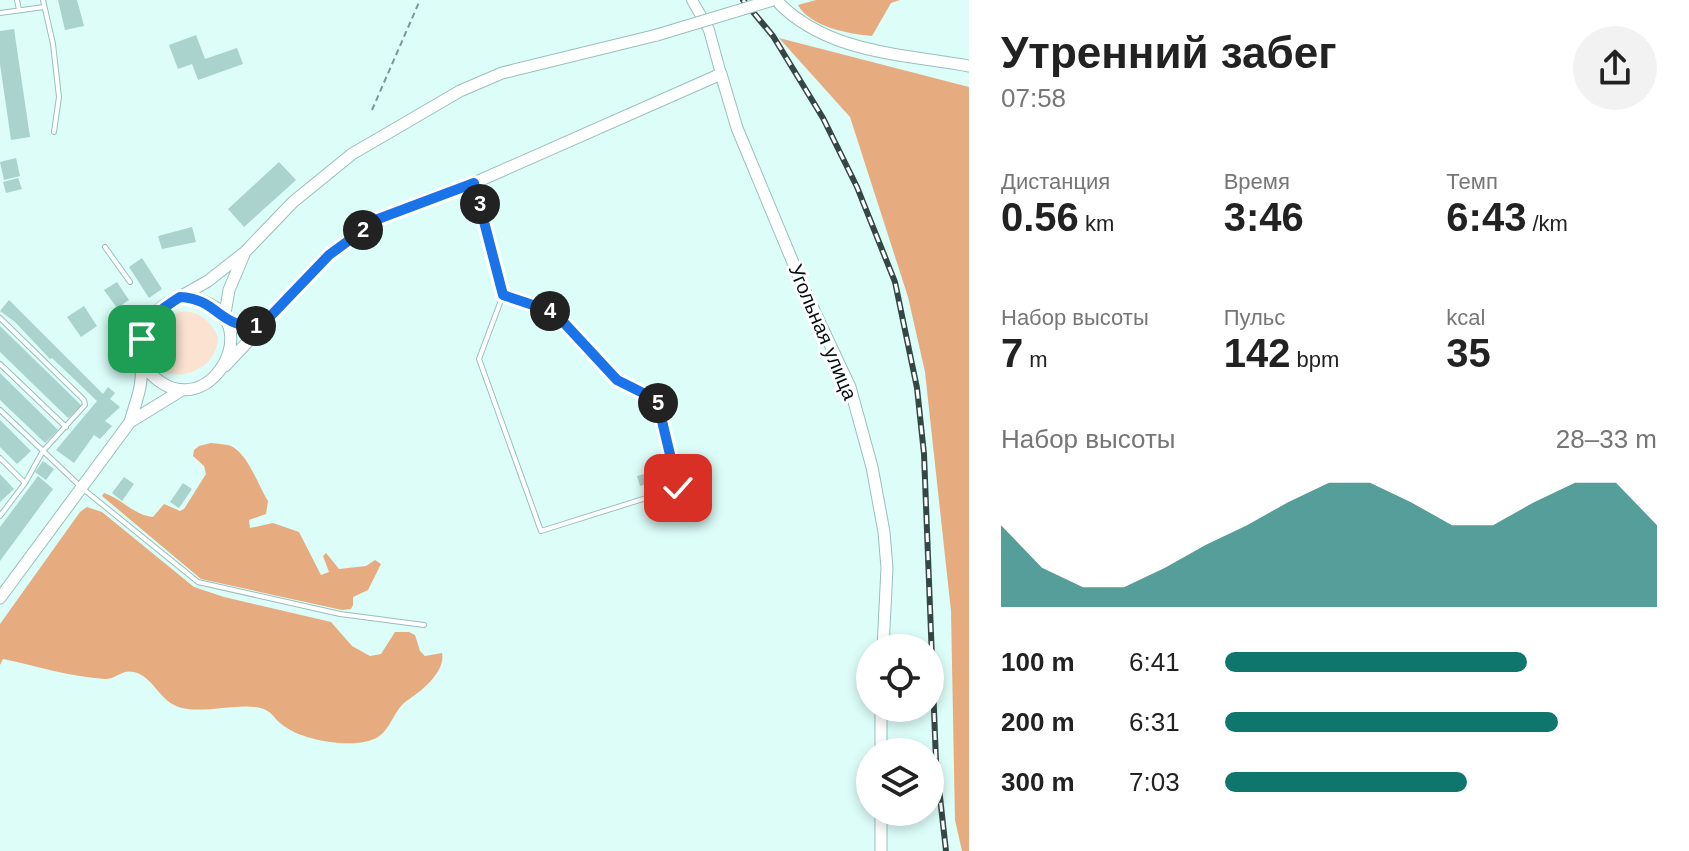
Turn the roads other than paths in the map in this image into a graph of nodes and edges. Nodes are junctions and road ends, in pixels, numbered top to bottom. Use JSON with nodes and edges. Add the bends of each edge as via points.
{"nodes":[{"id":1,"x":17,"y":0,"type":"edge"},
{"id":2,"x":43,"y":0,"type":"edge"},
{"id":3,"x":692,"y":0,"type":"edge"},
{"id":4,"x":775,"y":0,"type":"edge"},
{"id":5,"x":44,"y":7,"type":"junction"},
{"id":6,"x":19,"y":10,"type":"junction"},
{"id":7,"x":0,"y":13,"type":"edge"},
{"id":8,"x":969,"y":66,"type":"edge"},
{"id":9,"x":721,"y":74,"type":"junction"},
{"id":10,"x":54,"y":132,"type":"dead end"},
{"id":11,"x":474,"y":183,"type":"junction"},
{"id":12,"x":105,"y":247,"type":"dead end"},
{"id":13,"x":245,"y":252,"type":"junction"},
{"id":14,"x":130,"y":282,"type":"dead end"},
{"id":15,"x":503,"y":295,"type":"junction"},
{"id":16,"x":180,"y":297,"type":"junction"},
{"id":17,"x":0,"y":318,"type":"edge"},
{"id":18,"x":224,"y":319,"type":"junction"},
{"id":19,"x":262,"y":325,"type":"junction"},
{"id":20,"x":142,"y":363,"type":"junction"},
{"id":21,"x":0,"y":364,"type":"edge"},
{"id":22,"x":225,"y":366,"type":"junction"},
{"id":23,"x":183,"y":389,"type":"junction"},
{"id":24,"x":0,"y":410,"type":"edge"},
{"id":25,"x":130,"y":422,"type":"junction"},
{"id":26,"x":66,"y":427,"type":"junction"},
{"id":27,"x":43,"y":451,"type":"junction"},
{"id":28,"x":0,"y":458,"type":"edge"},
{"id":29,"x":25,"y":483,"type":"junction"},
{"id":30,"x":82,"y":488,"type":"junction"},
{"id":31,"x":1,"y":514,"type":"edge"},
{"id":32,"x":0,"y":598,"type":"edge"},
{"id":33,"x":424,"y":625,"type":"dead end"},
{"id":34,"x":884,"y":634,"type":"edge"},
{"id":35,"x":881,"y":826,"type":"edge"},
{"id":36,"x":881,"y":851,"type":"edge"}],
"edges":[{"from":1,"to":6,"type":"lane"},
{"from":2,"to":5,"type":"lane"},
{"from":3,"to":9,"type":"street","name":"Угольная улица","via":[[709,30]]},
{"from":4,"to":8,"type":"main road","via":[[807,28],[836,41]]},
{"from":4,"to":13,"type":"main road","bridge":true,"via":[[502,73],[460,91],[352,154],[293,202]]},
{"from":5,"to":6,"type":"lane"},
{"from":5,"to":10,"type":"lane","via":[[59,97]]},
{"from":6,"to":7,"type":"lane"},
{"from":9,"to":11,"type":"main road"},
{"from":9,"to":34,"type":"main road","name":"Угольная улица","via":[[737,128],[850,387],[884,532]]},
{"from":11,"to":15,"type":"lane"},
{"from":11,"to":19,"type":"main road","via":[[378,219],[329,255]]},
{"from":12,"to":14,"type":"lane"},
{"from":13,"to":16,"type":"main road"},
{"from":13,"to":18,"type":"main road"},
{"from":15,"to":15,"type":"lane","via":[[554,312],[617,380],[657,400],[678,488],[541,531],[479,359]]},
{"from":16,"to":18,"type":"main road","via":[[205,302]]},
{"from":16,"to":20,"type":"main road","via":[[150,319],[142,339]]},
{"from":17,"to":26,"type":"lane","via":[[84,400],[85,408]]},
{"from":18,"to":19,"type":"main road","via":[[239,326]]},
{"from":18,"to":22,"type":"main road","via":[[231,342]]},
{"from":19,"to":22,"type":"main road"},
{"from":20,"to":23,"type":"main road","via":[[158,381]]},
{"from":20,"to":25,"type":"main road"},
{"from":21,"to":26,"type":"lane"},
{"from":22,"to":23,"type":"main road","via":[[207,383]]},
{"from":23,"to":25,"type":"main road"},
{"from":24,"to":27,"type":"lane"},
{"from":25,"to":30,"type":"main road"},
{"from":26,"to":27,"type":"lane"},
{"from":27,"to":29,"type":"lane"},
{"from":27,"to":30,"type":"lane"},
{"from":28,"to":29,"type":"lane"},
{"from":29,"to":31,"type":"lane"},
{"from":30,"to":32,"type":"main road"},
{"from":30,"to":33,"type":"lane","via":[[198,582],[340,614]]},
{"from":35,"to":36,"type":"main road"}]}
